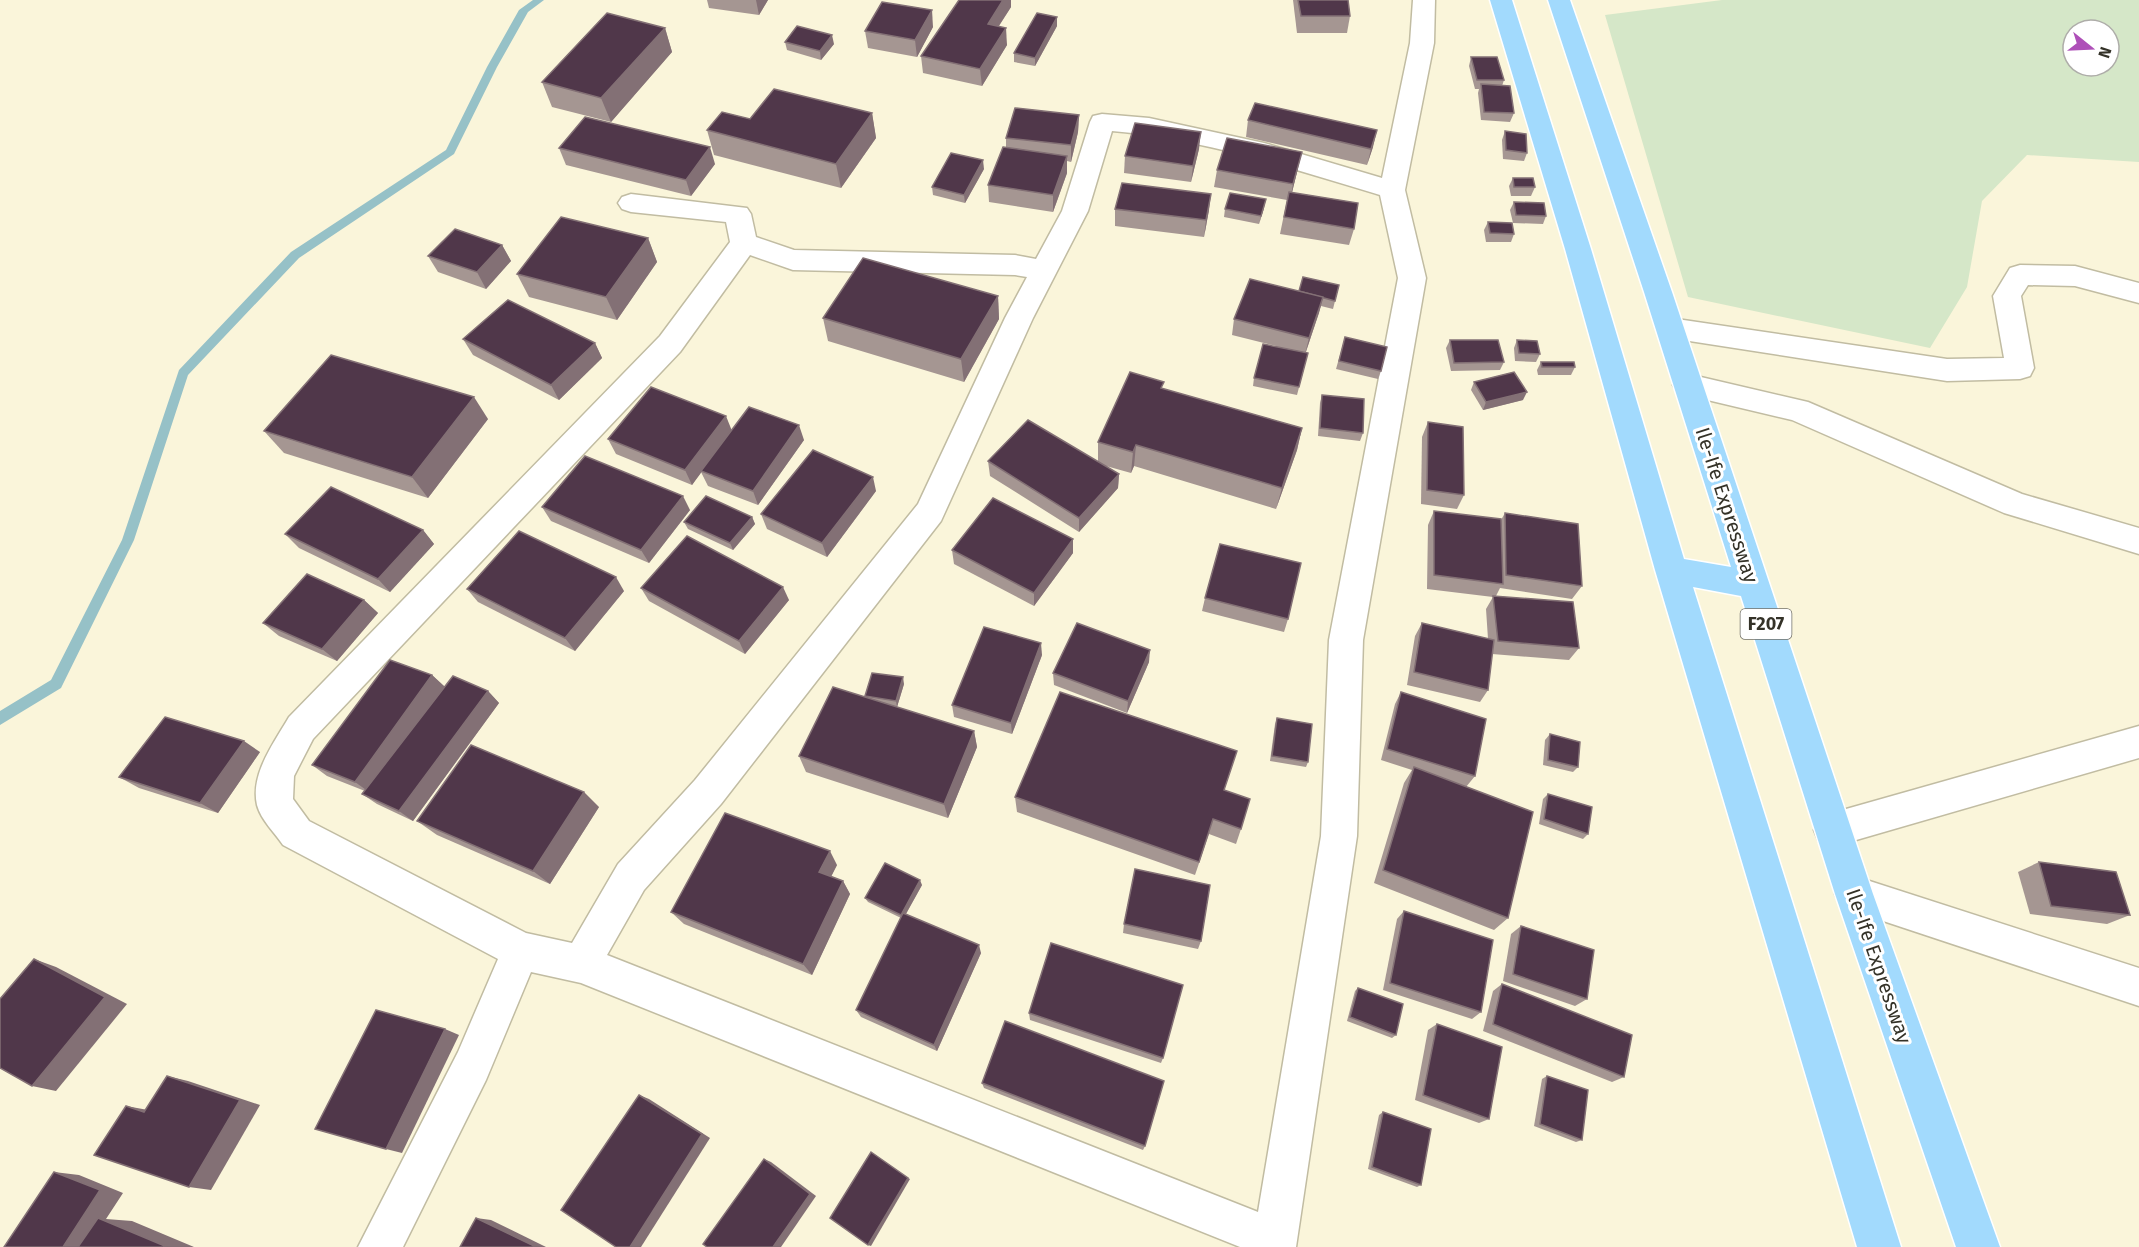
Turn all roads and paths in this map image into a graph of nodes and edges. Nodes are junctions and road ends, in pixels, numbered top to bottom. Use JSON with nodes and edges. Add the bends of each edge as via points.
{"nodes":[{"id":1,"x":1424,"y":0,"type":"edge"},
{"id":2,"x":1502,"y":0,"type":"edge"},
{"id":3,"x":1559,"y":0,"type":"edge"},
{"id":4,"x":1392,"y":190,"type":"junction"},
{"id":5,"x":631,"y":203,"type":"dead end"},
{"id":6,"x":744,"y":243,"type":"junction"},
{"id":7,"x":1045,"y":272,"type":"junction"},
{"id":8,"x":2139,"y":293,"type":"edge"},
{"id":9,"x":1670,"y":328,"type":"junction"},
{"id":10,"x":1688,"y":385,"type":"junction"},
{"id":11,"x":2139,"y":542,"type":"edge"},
{"id":12,"x":1671,"y":570,"type":"junction"},
{"id":13,"x":1753,"y":584,"type":"junction"},
{"id":14,"x":2139,"y":742,"type":"edge"},
{"id":15,"x":1832,"y":830,"type":"junction"},
{"id":16,"x":1854,"y":894,"type":"junction"},
{"id":17,"x":521,"y":951,"type":"junction"},
{"id":18,"x":581,"y":964,"type":"junction"},
{"id":19,"x":2139,"y":987,"type":"edge"},
{"id":20,"x":1275,"y":1243,"type":"edge"},
{"id":21,"x":380,"y":1247,"type":"edge"},
{"id":22,"x":1880,"y":1247,"type":"edge"},
{"id":23,"x":1978,"y":1247,"type":"edge"}],
"edges":[{"from":1,"to":4,"type":"street","via":[[1422,42]]},
{"from":2,"to":12,"type":"main road"},
{"from":3,"to":9,"type":"main road","name":"Ile-Ife Expressway","number":"F207"},
{"from":4,"to":7,"type":"street","via":[[1264,151],[1149,126],[1102,122],[1075,211]]},
{"from":4,"to":20,"type":"street","via":[[1412,278],[1346,640],[1339,836]]},
{"from":5,"to":6,"type":"street","via":[[738,214]]},
{"from":6,"to":7,"type":"street","via":[[793,260],[1015,265]]},
{"from":6,"to":17,"type":"street","via":[[670,344],[301,728],[276,774],[275,804],[296,833]]},
{"from":7,"to":18,"type":"street","via":[[1019,318],[930,512],[708,792],[631,877]]},
{"from":8,"to":9,"type":"street","via":[[2075,276],[2020,275],[2007,296],[2020,368],[1947,370]]},
{"from":9,"to":10,"type":"main road","name":"Ile-Ife Expressway","number":"F207"},
{"from":10,"to":11,"type":"street","via":[[1798,410],[2016,504]]},
{"from":10,"to":13,"type":"main road","name":"Ile-Ife Expressway","number":"F207"},
{"from":12,"to":13,"type":"main road"},
{"from":12,"to":22,"type":"main road"},
{"from":13,"to":15,"type":"main road","name":"Ile-Ife Expressway","number":"F207"},
{"from":14,"to":15,"type":"street"},
{"from":15,"to":16,"type":"main road","name":"Ile-Ife Expressway","number":"F207"},
{"from":16,"to":19,"type":"street"},
{"from":16,"to":23,"type":"main road","name":"Ile-Ife Expressway","number":"F207"},
{"from":17,"to":18,"type":"street"},
{"from":17,"to":21,"type":"street","via":[[472,1066]]},
{"from":18,"to":20,"type":"street"}]}
